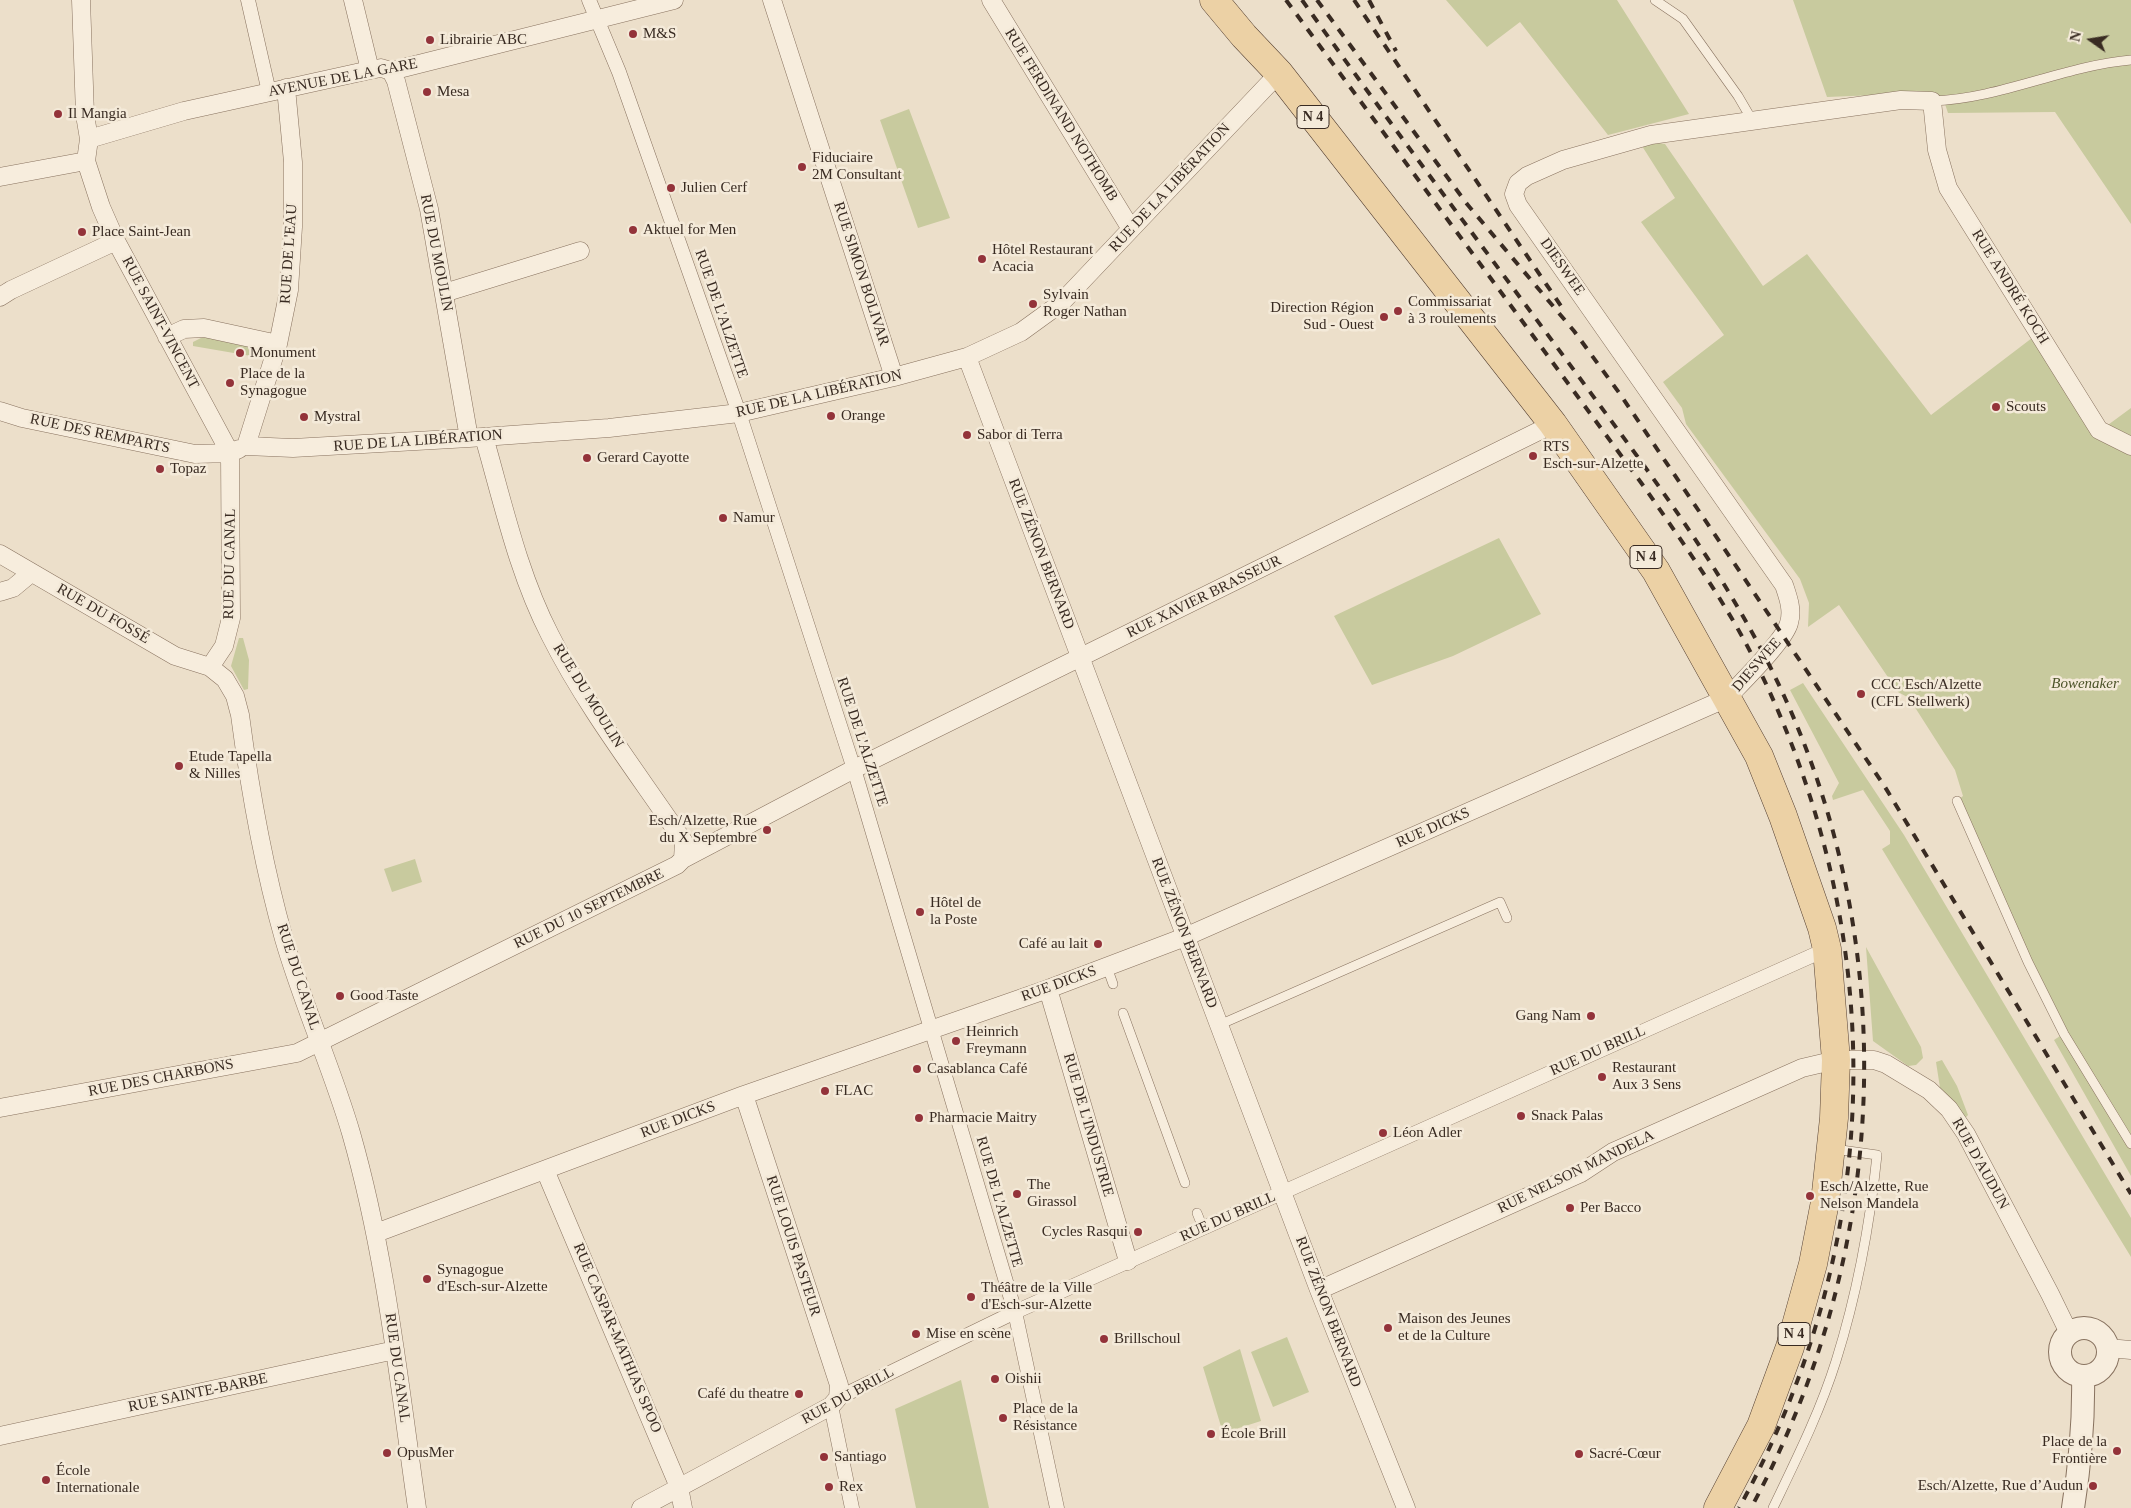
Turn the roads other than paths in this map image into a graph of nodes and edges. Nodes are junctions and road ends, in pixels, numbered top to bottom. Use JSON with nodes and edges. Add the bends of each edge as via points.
{"nodes":[{"id":1,"x":81,"y":0,"type":"edge"},
{"id":2,"x":248,"y":0,"type":"edge"},
{"id":3,"x":353,"y":0,"type":"edge"},
{"id":4,"x":589,"y":0,"type":"edge"},
{"id":5,"x":674,"y":0,"type":"edge"},
{"id":6,"x":772,"y":0,"type":"edge"},
{"id":7,"x":990,"y":0,"type":"edge"},
{"id":8,"x":1206,"y":0,"type":"edge"},
{"id":9,"x":1214,"y":0,"type":"edge"},
{"id":10,"x":1655,"y":0,"type":"edge"},
{"id":11,"x":597,"y":20,"type":"junction"},
{"id":12,"x":1244,"y":36,"type":"junction"},
{"id":13,"x":2131,"y":60,"type":"edge"},
{"id":14,"x":370,"y":70,"type":"junction"},
{"id":15,"x":391,"y":71,"type":"junction"},
{"id":16,"x":1279,"y":73,"type":"junction"},
{"id":17,"x":277,"y":90,"type":"junction"},
{"id":18,"x":1932,"y":102,"type":"junction"},
{"id":19,"x":1752,"y":120,"type":"junction"},
{"id":20,"x":89,"y":140,"type":"junction"},
{"id":21,"x":86,"y":161,"type":"junction"},
{"id":22,"x":0,"y":177,"type":"edge"},
{"id":23,"x":1131,"y":230,"type":"junction"},
{"id":24,"x":116,"y":241,"type":"junction"},
{"id":25,"x":580,"y":251,"type":"dead end"},
{"id":26,"x":444,"y":293,"type":"junction"},
{"id":27,"x":0,"y":297,"type":"edge"},
{"id":28,"x":168,"y":337,"type":"junction"},
{"id":29,"x":278,"y":344,"type":"junction"},
{"id":30,"x":967,"y":357,"type":"junction"},
{"id":31,"x":894,"y":378,"type":"junction"},
{"id":32,"x":0,"y":411,"type":"edge"},
{"id":33,"x":739,"y":413,"type":"junction"},
{"id":34,"x":1553,"y":424,"type":"junction"},
{"id":35,"x":477,"y":437,"type":"junction"},
{"id":36,"x":2131,"y":446,"type":"edge"},
{"id":37,"x":238,"y":449,"type":"junction"},
{"id":38,"x":0,"y":554,"type":"edge"},
{"id":39,"x":31,"y":573,"type":"junction"},
{"id":40,"x":0,"y":592,"type":"edge"},
{"id":41,"x":1080,"y":658,"type":"junction"},
{"id":42,"x":210,"y":667,"type":"junction"},
{"id":43,"x":1727,"y":698,"type":"junction"},
{"id":44,"x":854,"y":769,"type":"junction"},
{"id":45,"x":1957,"y":800,"type":"dead end"},
{"id":46,"x":683,"y":859,"type":"junction"},
{"id":47,"x":1507,"y":918,"type":"dead end"},
{"id":48,"x":1185,"y":937,"type":"junction"},
{"id":49,"x":1827,"y":949,"type":"junction"},
{"id":50,"x":1107,"y":967,"type":"junction"},
{"id":51,"x":1113,"y":984,"type":"dead end"},
{"id":52,"x":1048,"y":989,"type":"junction"},
{"id":53,"x":1123,"y":1013,"type":"dead end"},
{"id":54,"x":1219,"y":1025,"type":"junction"},
{"id":55,"x":932,"y":1030,"type":"junction"},
{"id":56,"x":320,"y":1042,"type":"junction"},
{"id":57,"x":1836,"y":1060,"type":"junction"},
{"id":58,"x":744,"y":1095,"type":"junction"},
{"id":59,"x":0,"y":1108,"type":"edge"},
{"id":60,"x":2131,"y":1144,"type":"edge"},
{"id":61,"x":1831,"y":1149,"type":"junction"},
{"id":62,"x":546,"y":1170,"type":"junction"},
{"id":63,"x":1185,"y":1183,"type":"dead end"},
{"id":64,"x":1282,"y":1193,"type":"junction"},
{"id":65,"x":1197,"y":1213,"type":"dead end"},
{"id":66,"x":1203,"y":1228,"type":"junction"},
{"id":67,"x":376,"y":1233,"type":"junction"},
{"id":68,"x":1128,"y":1261,"type":"junction"},
{"id":69,"x":1318,"y":1290,"type":"junction"},
{"id":70,"x":1015,"y":1312,"type":"junction"},
{"id":71,"x":2069,"y":1333,"type":"junction"},
{"id":72,"x":2108,"y":1348,"type":"junction"},
{"id":73,"x":395,"y":1350,"type":"junction"},
{"id":74,"x":2131,"y":1350,"type":"edge"},
{"id":75,"x":2083,"y":1376,"type":"junction"},
{"id":76,"x":834,"y":1402,"type":"junction"},
{"id":77,"x":0,"y":1436,"type":"edge"},
{"id":78,"x":679,"y":1487,"type":"junction"},
{"id":79,"x":417,"y":1508,"type":"edge"},
{"id":80,"x":641,"y":1508,"type":"edge"},
{"id":81,"x":683,"y":1508,"type":"edge"},
{"id":82,"x":852,"y":1508,"type":"edge"},
{"id":83,"x":1057,"y":1508,"type":"edge"},
{"id":84,"x":1406,"y":1508,"type":"edge"},
{"id":85,"x":1718,"y":1508,"type":"edge"},
{"id":86,"x":1773,"y":1508,"type":"edge"},
{"id":87,"x":2073,"y":1508,"type":"edge"}],
"edges":[{"from":1,"to":20,"type":"street","via":[[85,114]]},
{"from":2,"to":17,"type":"street"},
{"from":3,"to":14,"type":"street"},
{"from":4,"to":11,"type":"street","name":"RUE DE L'ALZETTE"},
{"from":5,"to":11,"type":"street","name":"AVENUE DE LA GARE"},
{"from":6,"to":31,"type":"street","name":"RUE SIMON BOLIVAR"},
{"from":7,"to":23,"type":"street","name":"RUE FERDINAND NOTHOMB"},
{"from":8,"to":12,"type":"main road","number":"N 4"},
{"from":9,"to":12,"type":"main road","number":"N 4"},
{"from":10,"to":19,"type":"lane","via":[[1683,19]]},
{"from":11,"to":15,"type":"street","name":"AVENUE DE LA GARE"},
{"from":11,"to":33,"type":"street","name":"RUE DE L'ALZETTE","via":[[619,72]]},
{"from":12,"to":16,"type":"main road","number":"N 4"},
{"from":13,"to":18,"type":"lane","via":[[2063,73],[2006,89]]},
{"from":14,"to":15,"type":"street","name":"AVENUE DE LA GARE","via":[[381,68]]},
{"from":14,"to":17,"type":"street","name":"AVENUE DE LA GARE"},
{"from":15,"to":26,"type":"street","name":"RUE DU MOULIN","via":[[429,209]]},
{"from":16,"to":23,"type":"street","name":"RUE DE LA LIBÉRATION"},
{"from":16,"to":34,"type":"main road","number":"N 4"},
{"from":17,"to":20,"type":"street","name":"AVENUE DE LA GARE","via":[[184,111]]},
{"from":17,"to":29,"type":"street","name":"RUE DE L'EAU","via":[[293,162],[289,290]]},
{"from":18,"to":19,"type":"street","name":"DIESWEE","via":[[1901,100]]},
{"from":18,"to":36,"type":"street","name":"RUE ANDRÉ KOCH","via":[[1937,150],[1948,188],[2099,430]]},
{"from":19,"to":43,"type":"street","name":"DIESWEE","via":[[1651,135],[1563,160],[1527,176],[1518,183],[1514,194],[1524,213],[1784,585],[1790,604],[1789,623],[1781,638]]},
{"from":20,"to":21,"type":"street"},
{"from":21,"to":22,"type":"street"},
{"from":21,"to":24,"type":"street","name":"RUE SAINT-VINCENT"},
{"from":23,"to":30,"type":"street","name":"RUE DE LA LIBÉRATION","via":[[1061,303],[1021,332]]},
{"from":24,"to":27,"type":"street"},
{"from":24,"to":28,"type":"street","name":"RUE SAINT-VINCENT"},
{"from":25,"to":26,"type":"street"},
{"from":26,"to":35,"type":"street","name":"RUE DU MOULIN"},
{"from":28,"to":29,"type":"street","via":[[184,330],[204,328]]},
{"from":28,"to":37,"type":"street","name":"RUE SAINT-VINCENT"},
{"from":29,"to":37,"type":"street","name":"RUE DE L'EAU"},
{"from":30,"to":31,"type":"street","name":"RUE DE LA LIBÉRATION"},
{"from":30,"to":41,"type":"street","name":"RUE ZÉNON BERNARD"},
{"from":31,"to":33,"type":"street","name":"RUE DE LA LIBÉRATION"},
{"from":32,"to":37,"type":"street","name":"RUE DES REMPARTS","via":[[195,454]]},
{"from":33,"to":35,"type":"street","name":"RUE DE LA LIBÉRATION","via":[[609,428]]},
{"from":33,"to":44,"type":"street","name":"RUE DE L'ALZETTE"},
{"from":34,"to":41,"type":"street","name":"RUE XAVIER BRASSEUR"},
{"from":34,"to":43,"type":"main road","number":"N 4","via":[[1656,570]]},
{"from":35,"to":37,"type":"street","name":"RUE DE LA LIBÉRATION"},
{"from":35,"to":46,"type":"street","name":"RUE DU MOULIN","via":[[518,559],[549,634],[573,677],[684,842]]},
{"from":37,"to":42,"type":"street","name":"RUE DU CANAL","via":[[231,618],[224,646]]},
{"from":38,"to":39,"type":"street","name":"RUE DU FOSSÉ"},
{"from":39,"to":40,"type":"street","via":[[13,588]]},
{"from":39,"to":42,"type":"street","name":"RUE DU FOSSÉ","via":[[175,656]]},
{"from":41,"to":44,"type":"street","name":"RUE XAVIER BRASSEUR"},
{"from":41,"to":48,"type":"street","name":"RUE ZÉNON BERNARD"},
{"from":42,"to":56,"type":"street","name":"RUE DU CANAL","via":[[225,680],[235,696],[257,833],[285,941]]},
{"from":43,"to":48,"type":"street","name":"RUE DICKS"},
{"from":43,"to":49,"type":"main road","number":"N 4","via":[[1759,756],[1783,816]]},
{"from":44,"to":46,"type":"street","name":"RUE DU 10 SEPTEMBRE"},
{"from":44,"to":55,"type":"street","name":"RUE DE L'ALZETTE"},
{"from":45,"to":60,"type":"lane","via":[[2028,962],[2064,1034]]},
{"from":46,"to":56,"type":"street","name":"RUE DU 10 SEPTEMBRE","via":[[677,865]]},
{"from":47,"to":54,"type":"lane","via":[[1500,902]]},
{"from":48,"to":50,"type":"street","name":"RUE DICKS"},
{"from":48,"to":54,"type":"street","name":"RUE ZÉNON BERNARD"},
{"from":49,"to":57,"type":"main road","number":"N 4"},
{"from":49,"to":64,"type":"street","name":"RUE DU BRILL"},
{"from":50,"to":51,"type":"lane"},
{"from":50,"to":52,"type":"street","name":"RUE DICKS"},
{"from":52,"to":55,"type":"street","name":"RUE DICKS"},
{"from":52,"to":68,"type":"street","name":"RUE DE L'INDUSTRIE"},
{"from":53,"to":63,"type":"lane"},
{"from":54,"to":64,"type":"street","name":"RUE ZÉNON BERNARD"},
{"from":55,"to":58,"type":"street","name":"RUE DICKS"},
{"from":55,"to":70,"type":"street","name":"RUE DE L'ALZETTE"},
{"from":56,"to":59,"type":"street","name":"RUE DES CHARBONS","via":[[297,1053]]},
{"from":56,"to":67,"type":"street","name":"RUE DU CANAL","via":[[351,1132]]},
{"from":57,"to":61,"type":"main road","number":"N 4"},
{"from":57,"to":69,"type":"street","name":"RUE NELSON MANDELA","via":[[1802,1068],[1613,1152],[1581,1173]]},
{"from":57,"to":71,"type":"street","name":"RUE D'AUDUN","via":[[1874,1060],[1886,1064],[1929,1090],[1949,1109],[1966,1134]]},
{"from":58,"to":62,"type":"street","name":"RUE DICKS"},
{"from":58,"to":76,"type":"street","name":"RUE LOUIS PASTEUR","via":[[839,1385]]},
{"from":61,"to":85,"type":"main road","number":"N 4","via":[[1813,1264],[1790,1347],[1760,1426]]},
{"from":61,"to":86,"type":"lane","via":[[1877,1155],[1861,1268],[1836,1362],[1804,1444]]},
{"from":62,"to":67,"type":"street","name":"RUE DICKS"},
{"from":62,"to":78,"type":"street","name":"RUE CASPAR-MATHIAS SPOO"},
{"from":64,"to":66,"type":"street","name":"RUE DU BRILL"},
{"from":64,"to":69,"type":"street","name":"RUE ZÉNON BERNARD"},
{"from":65,"to":66,"type":"lane"},
{"from":66,"to":68,"type":"street","name":"RUE DU BRILL"},
{"from":67,"to":73,"type":"street","name":"RUE DU CANAL"},
{"from":68,"to":70,"type":"street","name":"RUE DU BRILL"},
{"from":69,"to":84,"type":"street","name":"RUE ZÉNON BERNARD"},
{"from":70,"to":76,"type":"street","name":"RUE DU BRILL"},
{"from":70,"to":83,"type":"street","name":"RUE DE L'ALZETTE"},
{"from":71,"to":72,"type":"street","via":[[2082,1328],[2096,1330]]},
{"from":71,"to":75,"type":"street","via":[[2061,1345],[2062,1360],[2070,1371]]},
{"from":72,"to":74,"type":"street"},
{"from":72,"to":75,"type":"street","via":[[2102,1368]]},
{"from":73,"to":77,"type":"street","name":"RUE SAINTE-BARBE"},
{"from":73,"to":79,"type":"street","name":"RUE DU CANAL"},
{"from":75,"to":87,"type":"street","via":[[2082,1447]]},
{"from":76,"to":78,"type":"street","name":"RUE DU BRILL"},
{"from":76,"to":82,"type":"street","name":"RUE LOUIS PASTEUR"},
{"from":78,"to":80,"type":"street","name":"RUE DU BRILL"},
{"from":78,"to":81,"type":"street","name":"RUE CASPAR-MATHIAS SPOO"}]}
